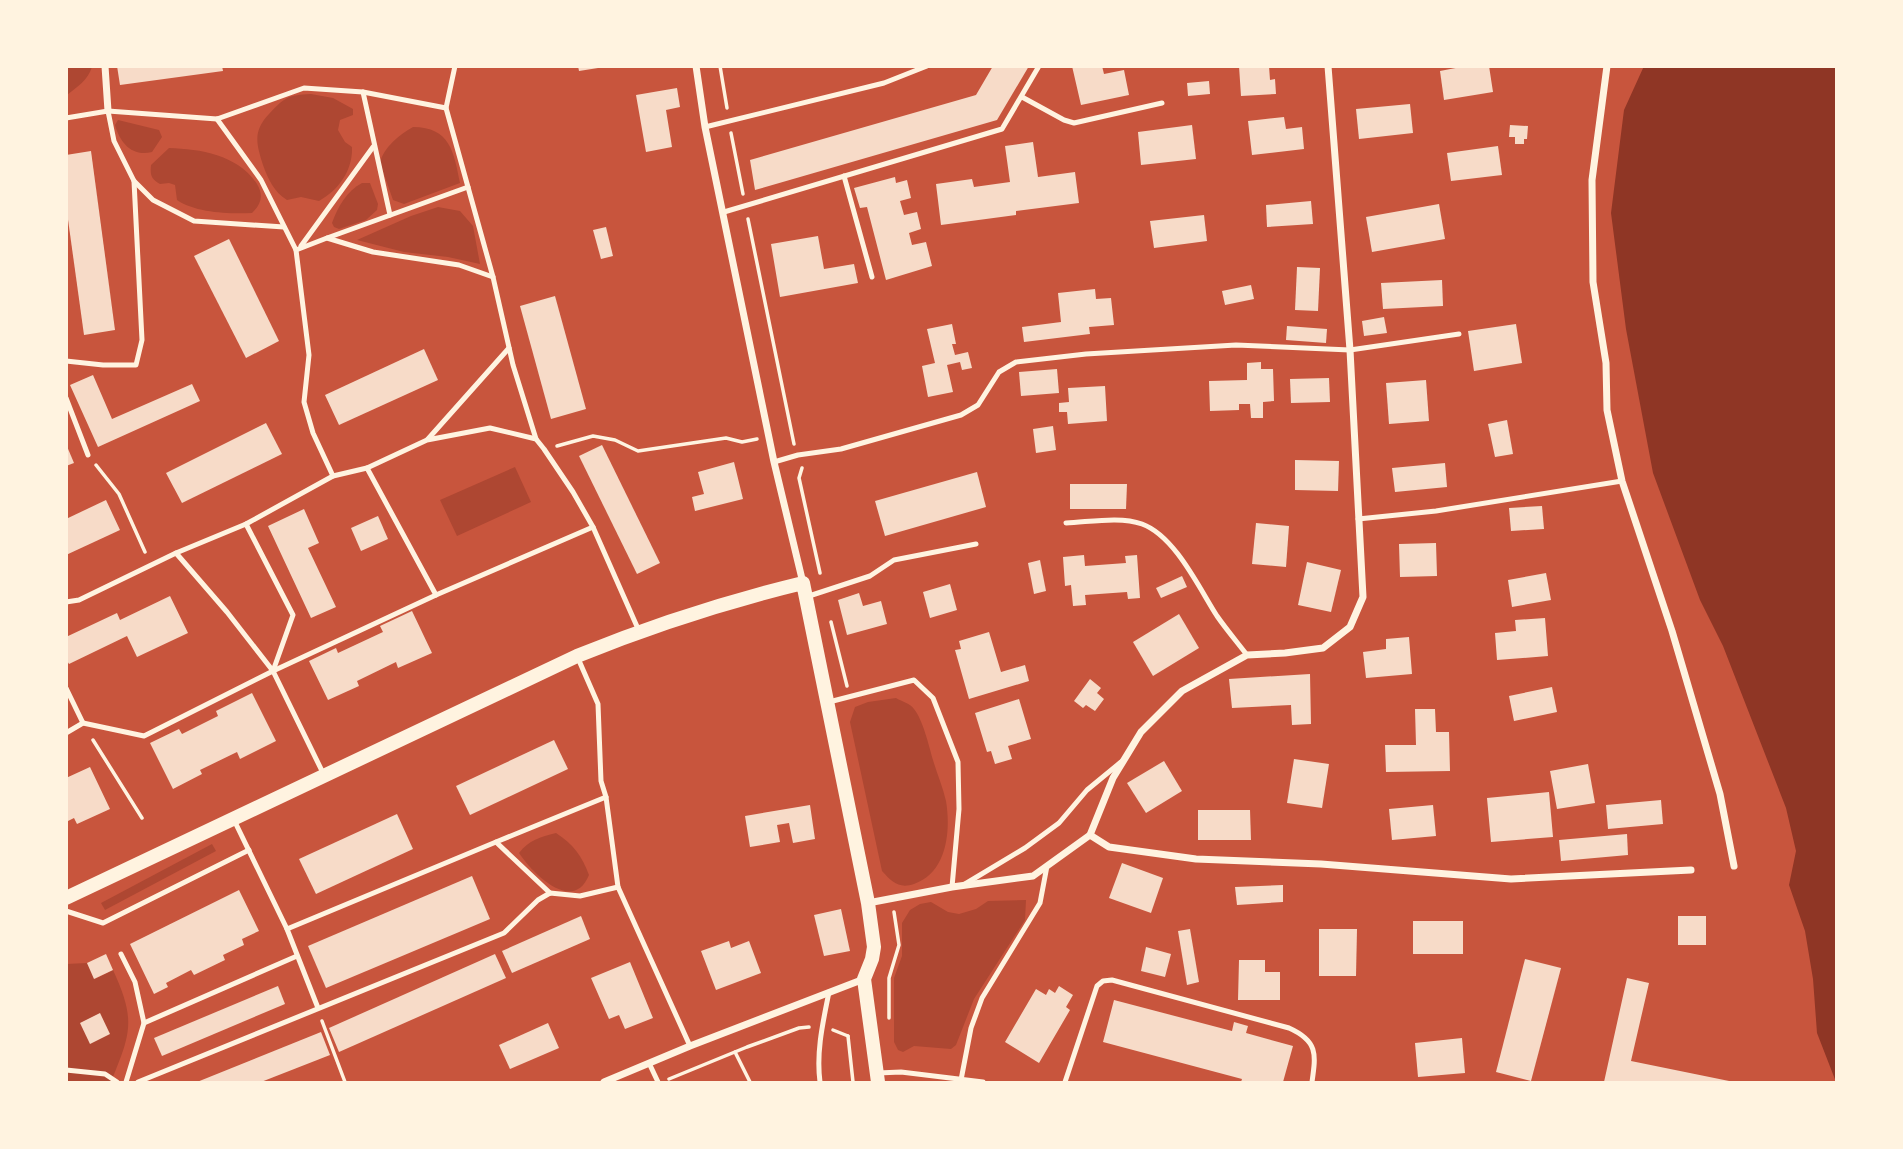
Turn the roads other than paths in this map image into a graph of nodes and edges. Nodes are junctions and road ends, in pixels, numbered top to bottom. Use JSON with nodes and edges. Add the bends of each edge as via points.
{"nodes":[{"id":1,"x":105,"y":66,"type":"edge"},
{"id":2,"x":455,"y":66,"type":"edge"},
{"id":3,"x":696,"y":66,"type":"edge"},
{"id":4,"x":927,"y":66,"type":"edge"},
{"id":5,"x":1039,"y":66,"type":"edge"},
{"id":6,"x":1328,"y":66,"type":"edge"},
{"id":7,"x":1607,"y":66,"type":"edge"},
{"id":8,"x":363,"y":92,"type":"junction"},
{"id":9,"x":1022,"y":97,"type":"junction"},
{"id":10,"x":1162,"y":103,"type":"dead end"},
{"id":11,"x":446,"y":108,"type":"junction"},
{"id":12,"x":108,"y":111,"type":"junction"},
{"id":13,"x":66,"y":118,"type":"edge"},
{"id":14,"x":217,"y":119,"type":"junction"},
{"id":15,"x":705,"y":127,"type":"junction"},
{"id":16,"x":373,"y":147,"type":"junction"},
{"id":17,"x":844,"y":176,"type":"junction"},
{"id":18,"x":134,"y":181,"type":"junction"},
{"id":19,"x":468,"y":187,"type":"junction"},
{"id":20,"x":724,"y":212,"type":"junction"},
{"id":21,"x":390,"y":215,"type":"junction"},
{"id":22,"x":284,"y":227,"type":"junction"},
{"id":23,"x":327,"y":238,"type":"junction"},
{"id":24,"x":298,"y":249,"type":"junction"},
{"id":25,"x":493,"y":277,"type":"junction"},
{"id":26,"x":872,"y":277,"type":"dead end"},
{"id":27,"x":1459,"y":334,"type":"dead end"},
{"id":28,"x":509,"y":348,"type":"junction"},
{"id":29,"x":1349,"y":350,"type":"junction"},
{"id":30,"x":66,"y":361,"type":"edge"},
{"id":31,"x":66,"y":398,"type":"edge"},
{"id":32,"x":536,"y":439,"type":"junction"},
{"id":33,"x":427,"y":440,"type":"junction"},
{"id":34,"x":88,"y":455,"type":"road end"},
{"id":35,"x":775,"y":462,"type":"junction"},
{"id":36,"x":368,"y":468,"type":"junction"},
{"id":37,"x":333,"y":476,"type":"junction"},
{"id":38,"x":1622,"y":481,"type":"junction"},
{"id":39,"x":1358,"y":519,"type":"junction"},
{"id":40,"x":1066,"y":523,"type":"dead end"},
{"id":41,"x":246,"y":524,"type":"junction"},
{"id":42,"x":593,"y":527,"type":"junction"},
{"id":43,"x":976,"y":544,"type":"dead end"},
{"id":44,"x":176,"y":553,"type":"junction"},
{"id":45,"x":805,"y":590,"type":"junction"},
{"id":46,"x":436,"y":595,"type":"junction"},
{"id":47,"x":66,"y":602,"type":"edge"},
{"id":48,"x":639,"y":631,"type":"junction"},
{"id":49,"x":1247,"y":655,"type":"junction"},
{"id":50,"x":577,"y":656,"type":"junction"},
{"id":51,"x":274,"y":671,"type":"junction"},
{"id":52,"x":66,"y":688,"type":"edge"},
{"id":53,"x":828,"y":702,"type":"junction"},
{"id":54,"x":83,"y":723,"type":"junction"},
{"id":55,"x":66,"y":733,"type":"edge"},
{"id":56,"x":1124,"y":760,"type":"junction"},
{"id":57,"x":324,"y":776,"type":"junction"},
{"id":58,"x":606,"y":797,"type":"junction"},
{"id":59,"x":234,"y":818,"type":"junction"},
{"id":60,"x":1090,"y":835,"type":"junction"},
{"id":61,"x":496,"y":842,"type":"junction"},
{"id":62,"x":249,"y":850,"type":"junction"},
{"id":63,"x":1047,"y":866,"type":"junction"},
{"id":64,"x":1734,"y":866,"type":"dead end"},
{"id":65,"x":1691,"y":870,"type":"dead end"},
{"id":66,"x":962,"y":885,"type":"junction"},
{"id":67,"x":618,"y":887,"type":"junction"},
{"id":68,"x":952,"y":887,"type":"junction"},
{"id":69,"x":550,"y":894,"type":"junction"},
{"id":70,"x":66,"y":898,"type":"edge"},
{"id":71,"x":869,"y":903,"type":"junction"},
{"id":72,"x":66,"y":911,"type":"edge"},
{"id":73,"x":287,"y":929,"type":"junction"},
{"id":74,"x":121,"y":954,"type":"dead end"},
{"id":75,"x":298,"y":956,"type":"junction"},
{"id":76,"x":864,"y":979,"type":"junction"},
{"id":77,"x":829,"y":992,"type":"junction"},
{"id":78,"x":318,"y":1009,"type":"junction"},
{"id":79,"x":144,"y":1023,"type":"junction"},
{"id":80,"x":690,"y":1046,"type":"junction"},
{"id":81,"x":649,"y":1063,"type":"junction"},
{"id":82,"x":66,"y":1070,"type":"edge"},
{"id":83,"x":877,"y":1078,"type":"edge"},
{"id":84,"x":961,"y":1080,"type":"junction"},
{"id":85,"x":117,"y":1083,"type":"edge"},
{"id":86,"x":126,"y":1083,"type":"edge"},
{"id":87,"x":138,"y":1083,"type":"edge"},
{"id":88,"x":604,"y":1083,"type":"edge"},
{"id":89,"x":659,"y":1083,"type":"edge"},
{"id":90,"x":820,"y":1083,"type":"edge"},
{"id":91,"x":983,"y":1083,"type":"edge"},
{"id":92,"x":1065,"y":1083,"type":"edge"},
{"id":93,"x":1311,"y":1083,"type":"edge"}],
"edges":[{"from":1,"to":12,"type":"street"},
{"from":2,"to":11,"type":"lane"},
{"from":3,"to":15,"type":"street"},
{"from":4,"to":15,"type":"lane","via":[[884,83]]},
{"from":5,"to":9,"type":"lane"},
{"from":6,"to":29,"type":"street"},
{"from":7,"to":38,"type":"street","via":[[1592,180],[1593,282],[1606,363],[1607,410]]},
{"from":8,"to":11,"type":"lane"},
{"from":8,"to":14,"type":"lane","via":[[304,88]]},
{"from":8,"to":16,"type":"lane"},
{"from":9,"to":10,"type":"lane","via":[[1074,122]]},
{"from":9,"to":17,"type":"lane","via":[[1002,129]]},
{"from":11,"to":19,"type":"lane"},
{"from":12,"to":13,"type":"lane"},
{"from":12,"to":14,"type":"lane"},
{"from":12,"to":18,"type":"lane","via":[[114,141]]},
{"from":14,"to":22,"type":"lane","via":[[261,180]]},
{"from":15,"to":20,"type":"street"},
{"from":16,"to":21,"type":"lane"},
{"from":16,"to":24,"type":"lane"},
{"from":17,"to":20,"type":"lane"},
{"from":17,"to":26,"type":"lane"},
{"from":18,"to":22,"type":"lane","via":[[153,200],[194,221]]},
{"from":18,"to":30,"type":"lane","via":[[142,340],[136,365]]},
{"from":19,"to":21,"type":"lane"},
{"from":19,"to":25,"type":"lane"},
{"from":20,"to":35,"type":"street"},
{"from":21,"to":23,"type":"lane"},
{"from":22,"to":24,"type":"lane"},
{"from":23,"to":24,"type":"lane"},
{"from":23,"to":25,"type":"lane","via":[[373,252],[459,265]]},
{"from":24,"to":37,"type":"lane","via":[[309,355],[304,402]]},
{"from":25,"to":28,"type":"lane"},
{"from":27,"to":29,"type":"lane"},
{"from":28,"to":32,"type":"lane"},
{"from":28,"to":33,"type":"lane"},
{"from":29,"to":35,"type":"lane","via":[[1236,345],[1016,362],[999,372],[978,405],[961,415],[841,449]]},
{"from":29,"to":39,"type":"street"},
{"from":31,"to":34,"type":"lane"},
{"from":32,"to":33,"type":"lane","via":[[490,428]]},
{"from":32,"to":42,"type":"lane"},
{"from":33,"to":36,"type":"lane"},
{"from":35,"to":45,"type":"street"},
{"from":36,"to":37,"type":"lane"},
{"from":36,"to":46,"type":"lane"},
{"from":37,"to":41,"type":"lane"},
{"from":38,"to":39,"type":"lane"},
{"from":38,"to":64,"type":"street","via":[[1720,794]]},
{"from":39,"to":49,"type":"street","via":[[1363,597],[1350,627],[1323,648]]},
{"from":40,"to":49,"type":"lane","via":[[1128,521],[1162,537]]},
{"from":41,"to":44,"type":"lane"},
{"from":41,"to":51,"type":"lane","via":[[293,615]]},
{"from":42,"to":46,"type":"lane"},
{"from":42,"to":48,"type":"lane"},
{"from":43,"to":45,"type":"lane","via":[[894,560],[870,576],[824,591]]},
{"from":44,"to":47,"type":"lane"},
{"from":44,"to":51,"type":"lane"},
{"from":45,"to":48,"type":"main road","via":[[736,599]]},
{"from":45,"to":53,"type":"main road"},
{"from":46,"to":51,"type":"lane"},
{"from":48,"to":50,"type":"main road"},
{"from":49,"to":56,"type":"street","via":[[1182,691],[1141,732]]},
{"from":50,"to":57,"type":"main road"},
{"from":50,"to":58,"type":"lane","via":[[598,704],[601,781]]},
{"from":51,"to":54,"type":"lane","via":[[145,736]]},
{"from":51,"to":57,"type":"lane"},
{"from":52,"to":54,"type":"lane"},
{"from":53,"to":68,"type":"lane","via":[[914,680],[933,698],[958,762]]},
{"from":53,"to":71,"type":"main road"},
{"from":54,"to":55,"type":"lane"},
{"from":56,"to":60,"type":"street"},
{"from":56,"to":66,"type":"lane","via":[[1087,790],[1059,823]]},
{"from":57,"to":59,"type":"main road"},
{"from":58,"to":61,"type":"lane"},
{"from":58,"to":67,"type":"lane"},
{"from":59,"to":62,"type":"lane"},
{"from":59,"to":70,"type":"main road"},
{"from":60,"to":63,"type":"street"},
{"from":60,"to":65,"type":"street","via":[[1109,846],[1196,859],[1511,879]]},
{"from":61,"to":69,"type":"lane"},
{"from":61,"to":73,"type":"lane"},
{"from":62,"to":72,"type":"lane","via":[[103,923]]},
{"from":62,"to":73,"type":"lane"},
{"from":63,"to":66,"type":"street","via":[[1033,876]]},
{"from":63,"to":84,"type":"lane","via":[[1040,903],[982,998]]},
{"from":66,"to":68,"type":"street"},
{"from":67,"to":69,"type":"lane","via":[[580,896]]},
{"from":67,"to":80,"type":"lane"},
{"from":68,"to":71,"type":"street"},
{"from":69,"to":78,"type":"lane","via":[[503,933]]},
{"from":71,"to":76,"type":"main road","via":[[874,947]]},
{"from":73,"to":75,"type":"lane"},
{"from":74,"to":79,"type":"lane","via":[[135,982]]},
{"from":75,"to":78,"type":"lane"},
{"from":75,"to":79,"type":"lane"},
{"from":76,"to":77,"type":"street"},
{"from":76,"to":83,"type":"main road"},
{"from":77,"to":80,"type":"street"},
{"from":77,"to":90,"type":"lane","via":[[818,1065]]},
{"from":78,"to":87,"type":"lane"},
{"from":79,"to":86,"type":"lane"},
{"from":80,"to":81,"type":"street"},
{"from":81,"to":88,"type":"street"},
{"from":81,"to":89,"type":"lane"},
{"from":82,"to":85,"type":"lane","via":[[105,1074]]},
{"from":83,"to":84,"type":"lane","via":[[901,1072]]},
{"from":84,"to":91,"type":"lane"},
{"from":92,"to":93,"type":"lane","via":[[1097,986],[1112,979],[1304,1035],[1315,1058]]}]}
